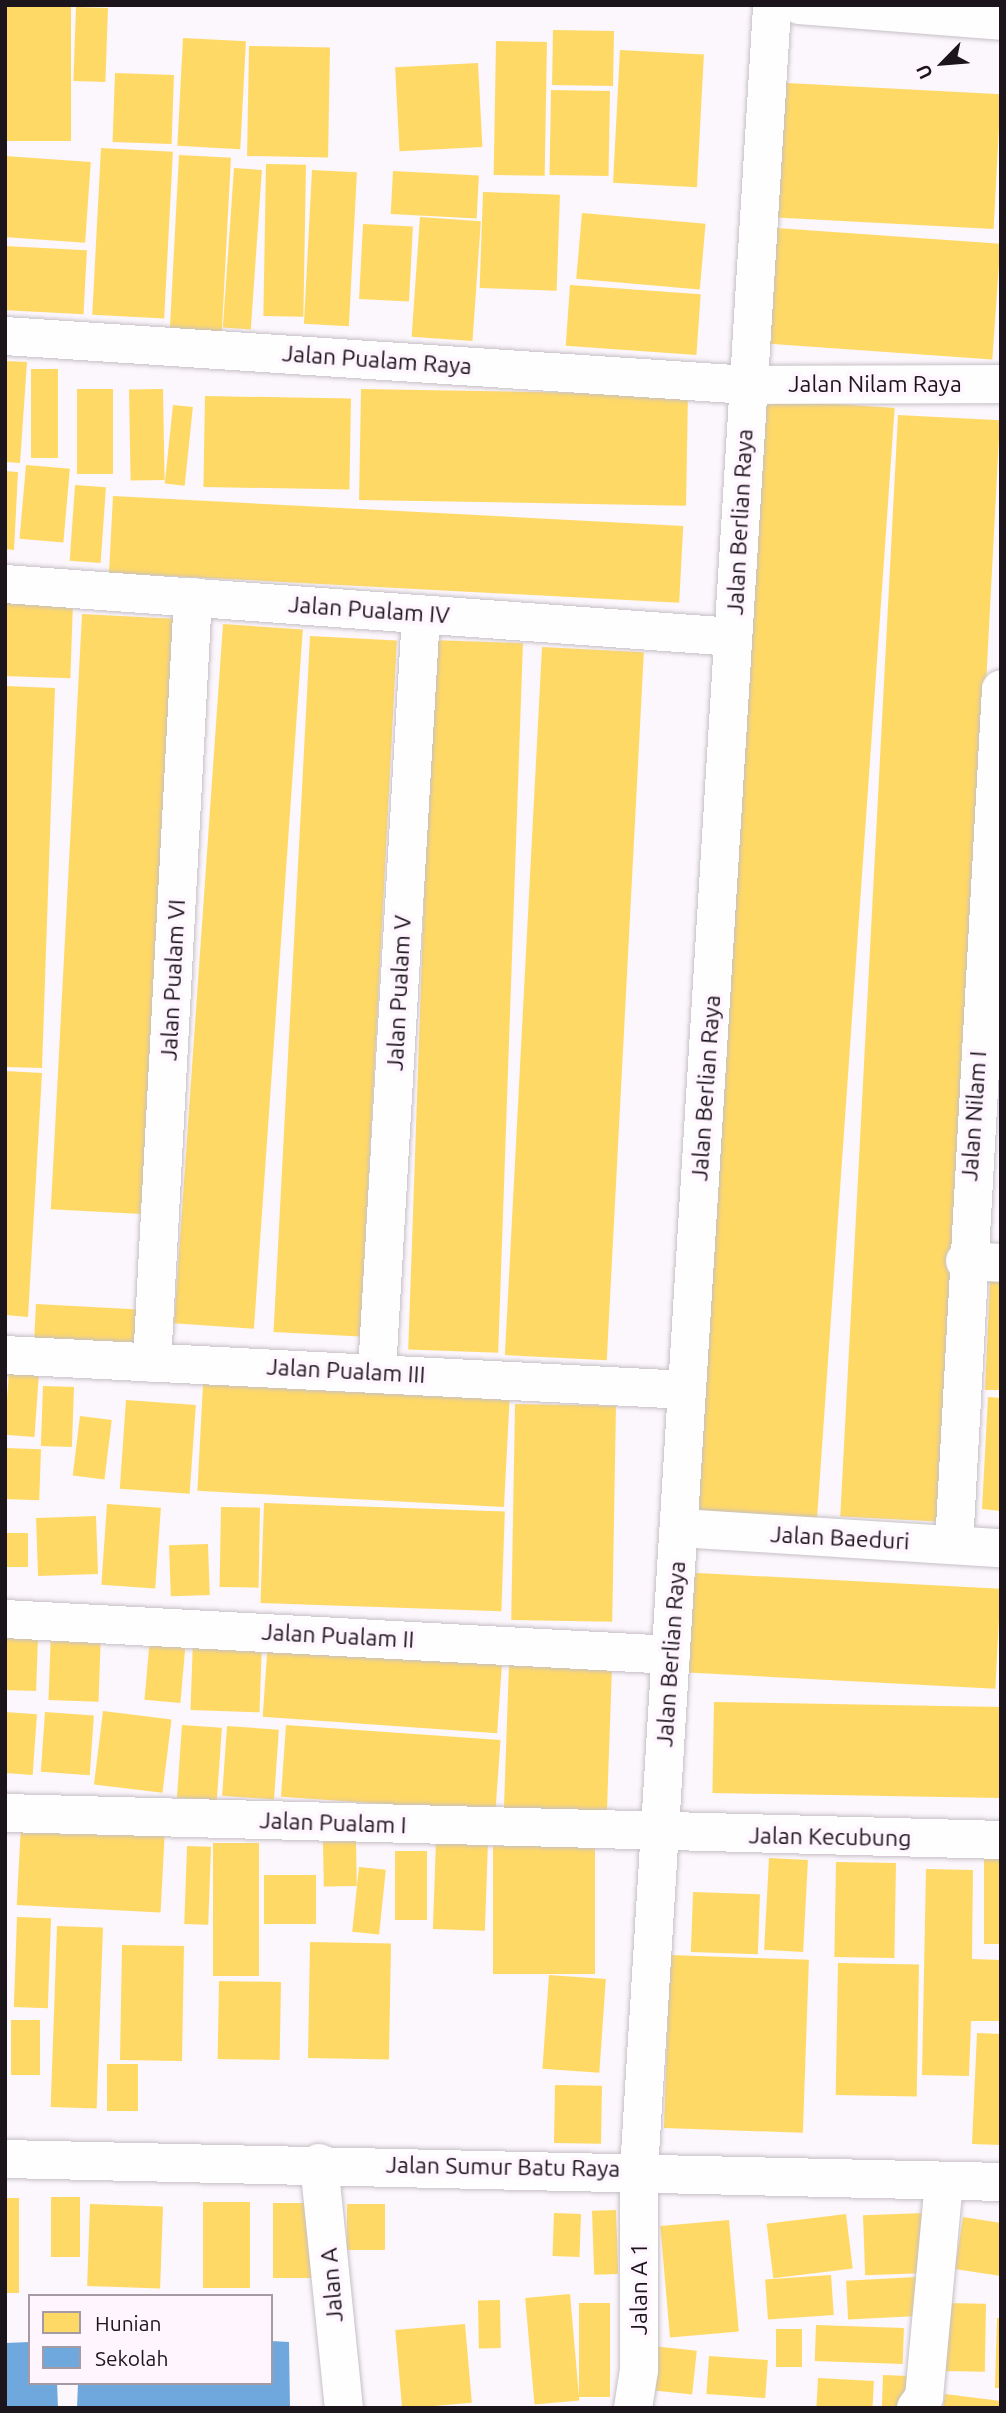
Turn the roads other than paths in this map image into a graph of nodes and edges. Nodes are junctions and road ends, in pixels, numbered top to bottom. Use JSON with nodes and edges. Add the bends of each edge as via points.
{"nodes":[{"id":1,"x":772,"y":5,"type":"edge"},
{"id":2,"x":799,"y":5,"type":"edge"},
{"id":3,"x":1001,"y":21,"type":"edge"},
{"id":4,"x":5,"y":336,"type":"edge"},
{"id":5,"x":1001,"y":384,"type":"edge"},
{"id":6,"x":749,"y":385,"type":"junction"},
{"id":7,"x":5,"y":584,"type":"edge"},
{"id":8,"x":193,"y":597,"type":"junction"},
{"id":9,"x":421,"y":614,"type":"junction"},
{"id":10,"x":733,"y":638,"type":"junction"},
{"id":11,"x":1001,"y":688,"type":"edge"},
{"id":12,"x":983,"y":1263,"type":"edge"},
{"id":13,"x":5,"y":1355,"type":"edge"},
{"id":14,"x":152,"y":1363,"type":"junction"},
{"id":15,"x":377,"y":1371,"type":"junction"},
{"id":16,"x":687,"y":1390,"type":"junction"},
{"id":17,"x":679,"y":1528,"type":"junction"},
{"id":18,"x":954,"y":1545,"type":"junction"},
{"id":19,"x":1001,"y":1548,"type":"edge"},
{"id":20,"x":5,"y":1619,"type":"edge"},
{"id":21,"x":671,"y":1655,"type":"junction"},
{"id":22,"x":5,"y":1812,"type":"edge"},
{"id":23,"x":660,"y":1834,"type":"junction"},
{"id":24,"x":1001,"y":1840,"type":"edge"},
{"id":25,"x":5,"y":2159,"type":"edge"},
{"id":26,"x":319,"y":2163,"type":"junction"},
{"id":27,"x":639,"y":2170,"type":"junction"},
{"id":28,"x":944,"y":2181,"type":"junction"},
{"id":29,"x":1001,"y":2182,"type":"edge"},
{"id":30,"x":344,"y":2408,"type":"edge"},
{"id":31,"x":633,"y":2408,"type":"edge"},
{"id":32,"x":916,"y":2408,"type":"edge"}],
"edges":[{"from":1,"to":6,"type":"street","name":"Jalan Berlian Raya"},
{"from":2,"to":3,"type":"street"},
{"from":4,"to":6,"type":"street","name":"Jalan Pualam Raya"},
{"from":5,"to":6,"type":"street","name":"Jalan Nilam Raya"},
{"from":6,"to":10,"type":"street","name":"Jalan Berlian Raya"},
{"from":7,"to":8,"type":"street","name":"Jalan Pualam IV"},
{"from":8,"to":9,"type":"street","name":"Jalan Pualam IV"},
{"from":8,"to":14,"type":"street","name":"Jalan Pualam VI"},
{"from":9,"to":10,"type":"street","name":"Jalan Pualam IV"},
{"from":9,"to":15,"type":"street","name":"Jalan Pualam V"},
{"from":10,"to":16,"type":"street","name":"Jalan Berlian Raya"},
{"from":11,"to":12,"type":"street","name":"Jalan Nilam I"},
{"from":12,"to":18,"type":"street","name":"Jalan Nilam I"},
{"from":13,"to":14,"type":"street","name":"Jalan Pualam III"},
{"from":14,"to":15,"type":"street","name":"Jalan Pualam III"},
{"from":15,"to":16,"type":"street","name":"Jalan Pualam III"},
{"from":16,"to":17,"type":"street","name":"Jalan Berlian Raya"},
{"from":17,"to":18,"type":"street","name":"Jalan Baeduri"},
{"from":17,"to":21,"type":"street","name":"Jalan Berlian Raya"},
{"from":18,"to":19,"type":"street","name":"Jalan Baeduri"},
{"from":20,"to":21,"type":"street","name":"Jalan Pualam II"},
{"from":21,"to":23,"type":"street","name":"Jalan Berlian Raya"},
{"from":22,"to":23,"type":"street","name":"Jalan Pualam I"},
{"from":23,"to":24,"type":"street","name":"Jalan Kecubung"},
{"from":23,"to":27,"type":"street","name":"Jalan Berlian Raya"},
{"from":25,"to":26,"type":"street","name":"Jalan Sumur Batu Raya"},
{"from":26,"to":27,"type":"street","name":"Jalan Sumur Batu Raya"},
{"from":26,"to":30,"type":"street","name":"Jalan A"},
{"from":27,"to":28,"type":"street","name":"Jalan Sumur Batu Raya"},
{"from":27,"to":31,"type":"street","name":"Jalan A 1","via":[[639,2370]]},
{"from":28,"to":29,"type":"street","name":"Jalan Sumur Batu Raya"},
{"from":28,"to":32,"type":"street","via":[[924,2397]]}]}
